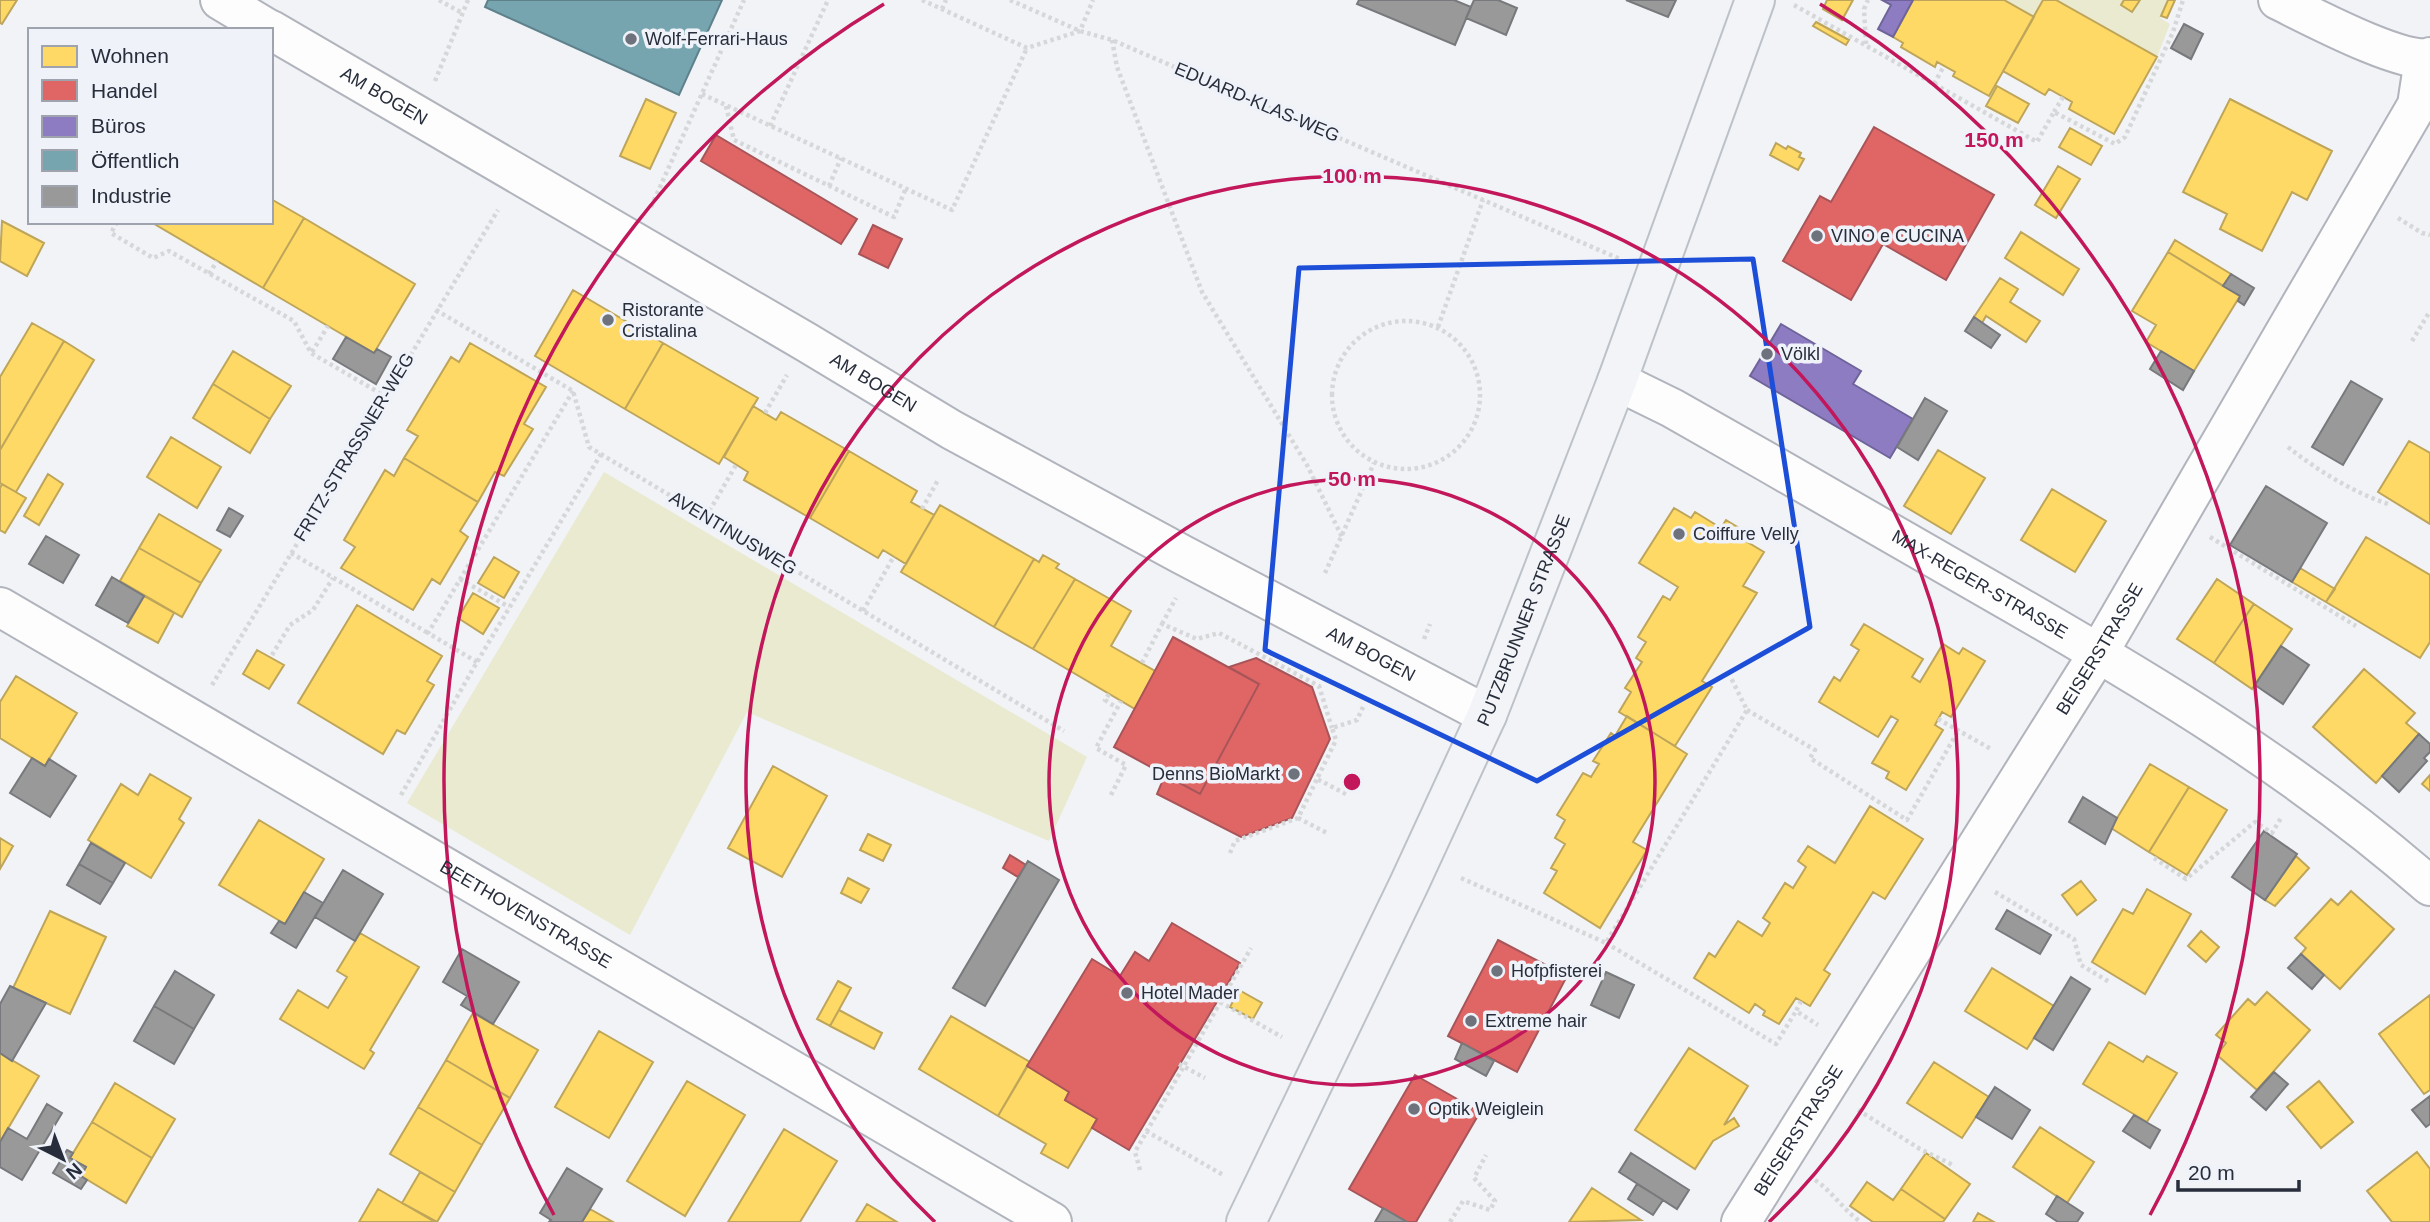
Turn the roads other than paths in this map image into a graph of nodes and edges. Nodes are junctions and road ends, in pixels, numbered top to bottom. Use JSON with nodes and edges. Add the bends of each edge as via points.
{"nodes":[{"id":1,"x":220,"y":0,"type":"edge"},
{"id":2,"x":1755,"y":0,"type":"edge"},
{"id":3,"x":2278,"y":0,"type":"edge"},
{"id":4,"x":268,"y":28,"type":"edge"},
{"id":5,"x":273,"y":31,"type":"edge"},
{"id":6,"x":2427,"y":58,"type":"edge"},
{"id":7,"x":1617,"y":381,"type":"junction"},
{"id":8,"x":0,"y":607,"type":"edge"},
{"id":9,"x":2099,"y":652,"type":"junction"},
{"id":10,"x":1487,"y":715,"type":"junction"},
{"id":11,"x":2430,"y":886,"type":"edge"},
{"id":12,"x":1052,"y":1222,"type":"edge"},
{"id":13,"x":1246,"y":1222,"type":"edge"},
{"id":14,"x":1741,"y":1222,"type":"edge"}],
"edges":[{"from":1,"to":4,"type":"street","name":"AM BOGEN"},
{"from":2,"to":7,"type":"main road","name":"PUTZBRUNNER STRASSE"},
{"from":3,"to":6,"type":"street","via":[[2395,54]]},
{"from":5,"to":10,"type":"street","name":"AM BOGEN","via":[[964,436]]},
{"from":6,"to":9,"type":"street","name":"BEISERSTRASSE","via":[[2417,105]]},
{"from":7,"to":9,"type":"street","name":"MAX-REGER-STRASSE","via":[[1661,401]]},
{"from":7,"to":10,"type":"main road","name":"PUTZBRUNNER STRASSE"},
{"from":8,"to":12,"type":"street","name":"BEETHOVENSTRASSE"},
{"from":9,"to":11,"type":"street","name":"MAX-REGER-STRASSE","via":[[2303,785]]},
{"from":9,"to":14,"type":"street","name":"BEISERSTRASSE"},
{"from":10,"to":13,"type":"main road","name":"PUTZBRUNNER STRASSE"}]}
